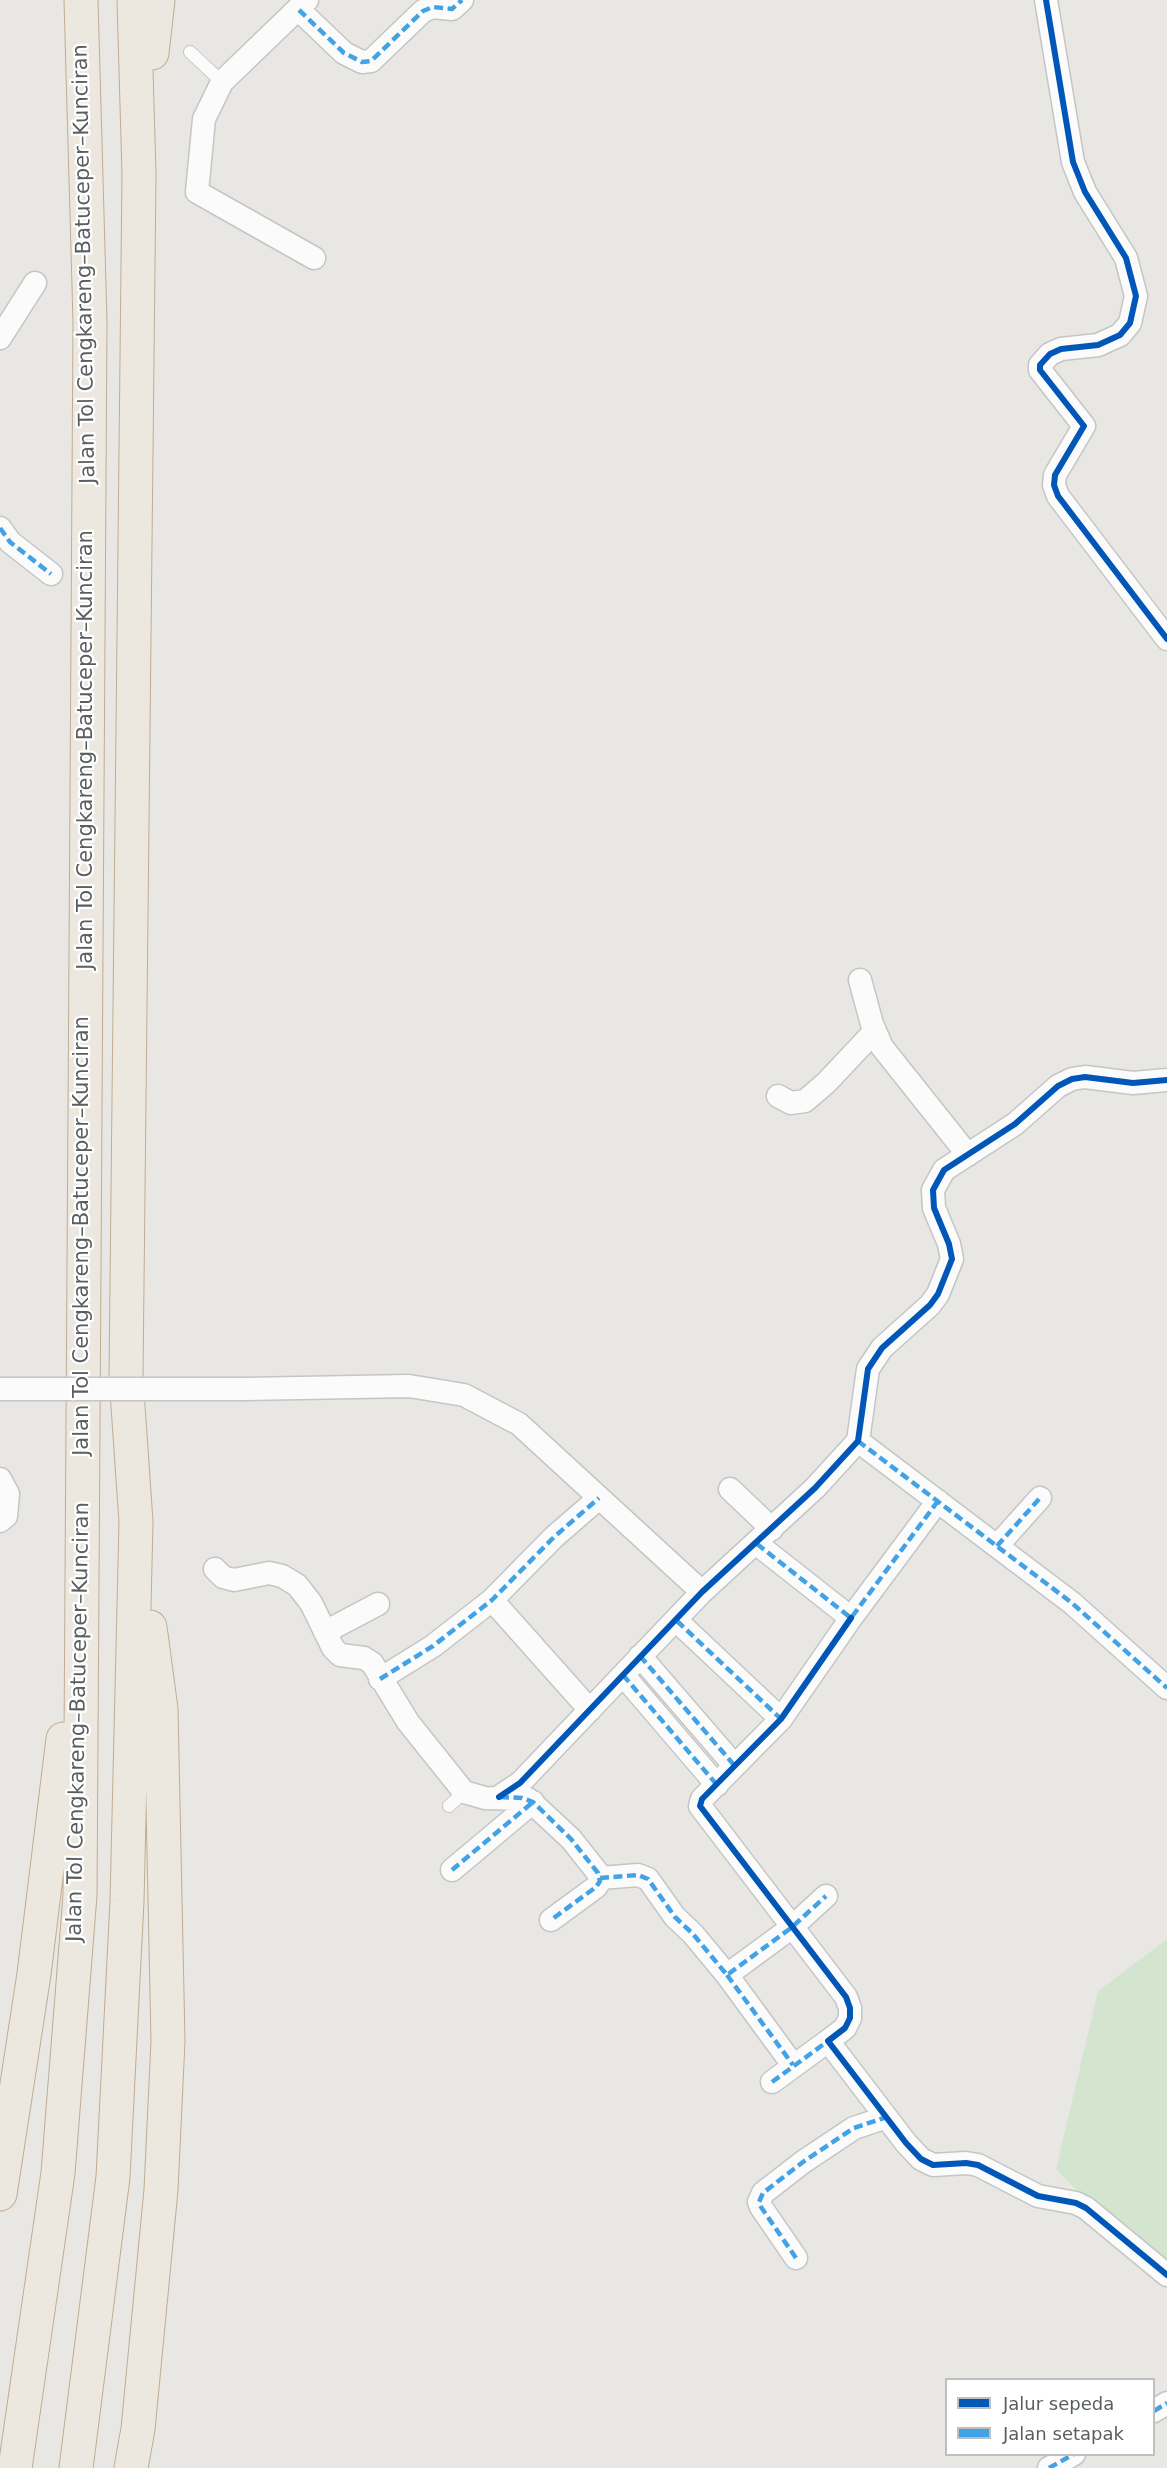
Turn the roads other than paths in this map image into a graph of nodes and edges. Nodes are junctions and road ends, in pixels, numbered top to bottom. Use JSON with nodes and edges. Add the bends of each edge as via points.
{"nodes":[{"id":1,"x":81,"y":0,"type":"edge"},
{"id":2,"x":134,"y":0,"type":"edge"},
{"id":3,"x":158,"y":0,"type":"edge"},
{"id":4,"x":462,"y":0,"type":"edge"},
{"id":5,"x":1046,"y":0,"type":"edge"},
{"id":6,"x":303,"y":5,"type":"edge"},
{"id":7,"x":190,"y":52,"type":"dead end"},
{"id":8,"x":222,"y":82,"type":"junction"},
{"id":9,"x":139,"y":174,"type":"junction"},
{"id":10,"x":314,"y":258,"type":"dead end"},
{"id":11,"x":35,"y":283,"type":"dead end"},
{"id":12,"x":0,"y":338,"type":"edge"},
{"id":13,"x":0,"y":528,"type":"edge"},
{"id":14,"x":51,"y":574,"type":"dead end"},
{"id":15,"x":1167,"y":639,"type":"edge"},
{"id":16,"x":860,"y":981,"type":"dead end"},
{"id":17,"x":875,"y":1031,"type":"junction"},
{"id":18,"x":1167,"y":1080,"type":"edge"},
{"id":19,"x":778,"y":1095,"type":"dead end"},
{"id":20,"x":968,"y":1155,"type":"junction"},
{"id":21,"x":0,"y":1389,"type":"edge"},
{"id":22,"x":858,"y":1441,"type":"junction"},
{"id":23,"x":0,"y":1479,"type":"edge"},
{"id":24,"x":730,"y":1489,"type":"dead end"},
{"id":25,"x":599,"y":1498,"type":"junction"},
{"id":26,"x":1040,"y":1498,"type":"dead end"},
{"id":27,"x":938,"y":1501,"type":"junction"},
{"id":28,"x":0,"y":1521,"type":"edge"},
{"id":29,"x":136,"y":1522,"type":"junction"},
{"id":30,"x":764,"y":1537,"type":"junction"},
{"id":31,"x":998,"y":1546,"type":"junction"},
{"id":32,"x":215,"y":1569,"type":"dead end"},
{"id":33,"x":81,"y":1591,"type":"junction"},
{"id":34,"x":702,"y":1592,"type":"junction"},
{"id":35,"x":492,"y":1600,"type":"junction"},
{"id":36,"x":378,"y":1604,"type":"dead end"},
{"id":37,"x":851,"y":1618,"type":"junction"},
{"id":38,"x":677,"y":1621,"type":"junction"},
{"id":39,"x":325,"y":1632,"type":"junction"},
{"id":40,"x":640,"y":1656,"type":"junction"},
{"id":41,"x":623,"y":1675,"type":"junction"},
{"id":42,"x":380,"y":1679,"type":"junction"},
{"id":43,"x":1167,"y":1688,"type":"edge"},
{"id":44,"x":590,"y":1710,"type":"junction"},
{"id":45,"x":781,"y":1719,"type":"junction"},
{"id":46,"x":734,"y":1765,"type":"junction"},
{"id":47,"x":717,"y":1785,"type":"junction"},
{"id":48,"x":499,"y":1797,"type":"junction"},
{"id":49,"x":533,"y":1802,"type":"junction"},
{"id":50,"x":452,"y":1870,"type":"dead end"},
{"id":51,"x":600,"y":1878,"type":"junction"},
{"id":52,"x":826,"y":1896,"type":"dead end"},
{"id":53,"x":551,"y":1920,"type":"dead end"},
{"id":54,"x":791,"y":1928,"type":"junction"},
{"id":55,"x":728,"y":1976,"type":"junction"},
{"id":56,"x":828,"y":2041,"type":"junction"},
{"id":57,"x":794,"y":2065,"type":"junction"},
{"id":58,"x":772,"y":2082,"type":"dead end"},
{"id":59,"x":885,"y":2118,"type":"junction"},
{"id":60,"x":0,"y":2194,"type":"edge"},
{"id":61,"x":796,"y":2258,"type":"dead end"},
{"id":62,"x":1167,"y":2275,"type":"edge"},
{"id":63,"x":1070,"y":2456,"type":"edge"},
{"id":64,"x":15,"y":2468,"type":"edge"},
{"id":65,"x":76,"y":2468,"type":"edge"},
{"id":66,"x":131,"y":2468,"type":"edge"},
{"id":67,"x":1049,"y":2468,"type":"edge"}],
"edges":[{"from":1,"to":33,"type":"highway","name":"Jalan Tol Cengkareng–Batuceper–Kunciran","via":[[90,322]]},
{"from":2,"to":9,"type":"highway","name":"Jalan Tol Cengkareng–Batuceper–Kunciran"},
{"from":3,"to":9,"type":"highway"},
{"from":4,"to":6,"type":"street","via":[[452,9],[423,10],[371,62],[344,53]]},
{"from":5,"to":15,"type":"street","via":[[1073,162],[1085,192],[1126,258],[1136,296],[1130,324],[1120,335],[1098,345],[1061,349],[1040,365],[1084,426],[1055,475],[1054,485],[1058,496]]},
{"from":6,"to":8,"type":"street"},
{"from":7,"to":8,"type":"lane"},
{"from":8,"to":10,"type":"street","via":[[204,119],[197,192]]},
{"from":9,"to":29,"type":"highway","name":"Jalan Tol Cengkareng–Batuceper–Kunciran","via":[[126,1365]]},
{"from":11,"to":12,"type":"street"},
{"from":13,"to":14,"type":"street","via":[[10,542]]},
{"from":16,"to":17,"type":"street"},
{"from":17,"to":19,"type":"street","via":[[805,1101],[791,1103]]},
{"from":17,"to":20,"type":"street","via":[[882,1047]]},
{"from":18,"to":20,"type":"street","via":[[1133,1083],[1072,1079]]},
{"from":20,"to":22,"type":"street","via":[[944,1170],[933,1190],[934,1208],[952,1259],[946,1275],[930,1305],[882,1348],[868,1370]]},
{"from":21,"to":25,"type":"street","bridge":true,"via":[[409,1386],[464,1395],[519,1424]]},
{"from":22,"to":27,"type":"street"},
{"from":22,"to":30,"type":"street","via":[[838,1466]]},
{"from":23,"to":28,"type":"street","via":[[8,1494],[6,1516]]},
{"from":24,"to":30,"type":"street"},
{"from":25,"to":34,"type":"street"},
{"from":25,"to":35,"type":"street"},
{"from":26,"to":31,"type":"street"},
{"from":27,"to":31,"type":"street"},
{"from":27,"to":37,"type":"street"},
{"from":29,"to":65,"type":"highway","name":"Jalan Tol Cengkareng–Batuceper–Kunciran","via":[[127,1901],[113,2177]]},
{"from":29,"to":66,"type":"highway","via":[[161,1709],[168,2041],[161,2190]]},
{"from":30,"to":34,"type":"street"},
{"from":30,"to":37,"type":"street"},
{"from":31,"to":43,"type":"street","via":[[1072,1603]]},
{"from":32,"to":39,"type":"street","via":[[234,1580],[269,1573],[282,1576],[297,1585]]},
{"from":33,"to":60,"type":"highway","via":[[34,1974]]},
{"from":33,"to":64,"type":"highway","name":"Jalan Tol Cengkareng–Batuceper–Kunciran","via":[[80,1895],[58,2173]]},
{"from":34,"to":38,"type":"street"},
{"from":35,"to":42,"type":"street","via":[[433,1646]]},
{"from":35,"to":44,"type":"street"},
{"from":36,"to":39,"type":"street"},
{"from":37,"to":45,"type":"street"},
{"from":38,"to":40,"type":"street"},
{"from":38,"to":45,"type":"street"},
{"from":39,"to":42,"type":"street","via":[[340,1655],[372,1663]]},
{"from":40,"to":41,"type":"street"},
{"from":40,"to":46,"type":"street"},
{"from":41,"to":44,"type":"street"},
{"from":41,"to":47,"type":"street"},
{"from":42,"to":48,"type":"street","via":[[456,1799]]},
{"from":44,"to":48,"type":"street","via":[[520,1783]]},
{"from":45,"to":46,"type":"street"},
{"from":46,"to":47,"type":"street"},
{"from":47,"to":54,"type":"street","via":[[700,1806]]},
{"from":48,"to":49,"type":"street"},
{"from":49,"to":50,"type":"street"},
{"from":49,"to":51,"type":"street","via":[[571,1839]]},
{"from":51,"to":53,"type":"street","via":[[596,1887]]},
{"from":51,"to":55,"type":"street","via":[[638,1875],[648,1880]]},
{"from":52,"to":54,"type":"street"},
{"from":54,"to":55,"type":"street"},
{"from":54,"to":56,"type":"street","via":[[849,2002],[850,2018],[845,2028]]},
{"from":55,"to":57,"type":"street"},
{"from":56,"to":57,"type":"street"},
{"from":56,"to":59,"type":"street"},
{"from":57,"to":58,"type":"street"},
{"from":59,"to":61,"type":"street","via":[[854,2128],[763,2193],[761,2207]]},
{"from":59,"to":62,"type":"street","via":[[921,2159],[933,2165],[978,2165],[1038,2196],[1064,2199],[1086,2208]]},
{"from":63,"to":67,"type":"street"}]}
